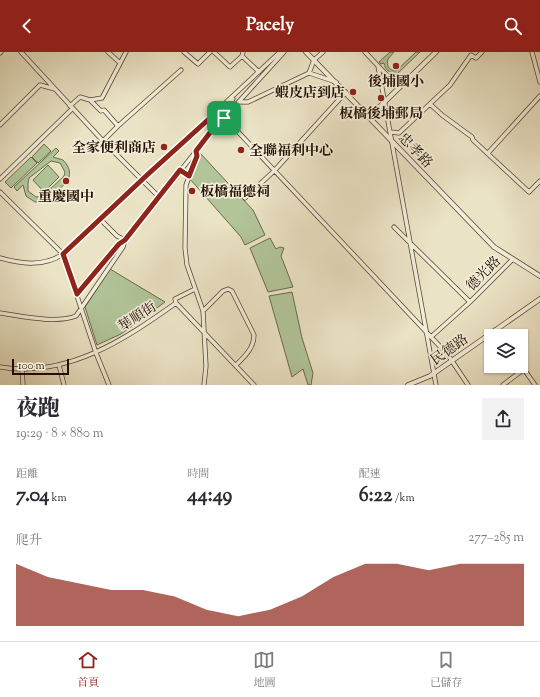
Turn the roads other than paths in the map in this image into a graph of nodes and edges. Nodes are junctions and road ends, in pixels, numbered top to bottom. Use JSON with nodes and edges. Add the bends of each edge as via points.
{"nodes":[{"id":1,"x":21,"y":52,"type":"edge"},
{"id":2,"x":108,"y":52,"type":"edge"},
{"id":3,"x":126,"y":52,"type":"edge"},
{"id":4,"x":184,"y":52,"type":"edge"},
{"id":5,"x":210,"y":52,"type":"edge"},
{"id":6,"x":214,"y":52,"type":"edge"},
{"id":7,"x":280,"y":52,"type":"edge"},
{"id":8,"x":284,"y":52,"type":"edge"},
{"id":9,"x":306,"y":52,"type":"edge"},
{"id":10,"x":323,"y":52,"type":"edge"},
{"id":11,"x":365,"y":52,"type":"edge"},
{"id":12,"x":436,"y":52,"type":"edge"},
{"id":13,"x":482,"y":52,"type":"edge"},
{"id":14,"x":532,"y":52,"type":"edge"},
{"id":15,"x":243,"y":54,"type":"edge"},
{"id":16,"x":314,"y":60,"type":"junction"},
{"id":17,"x":120,"y":63,"type":"junction"},
{"id":18,"x":378,"y":66,"type":"junction"},
{"id":19,"x":181,"y":70,"type":"dead end"},
{"id":20,"x":259,"y":72,"type":"junction"},
{"id":21,"x":308,"y":73,"type":"junction"},
{"id":22,"x":46,"y":78,"type":"junction"},
{"id":23,"x":540,"y":82,"type":"edge"},
{"id":24,"x":337,"y":83,"type":"junction"},
{"id":25,"x":40,"y":85,"type":"junction"},
{"id":26,"x":399,"y":88,"type":"junction"},
{"id":27,"x":56,"y":90,"type":"junction"},
{"id":28,"x":237,"y":92,"type":"junction"},
{"id":29,"x":346,"y":92,"type":"junction"},
{"id":30,"x":540,"y":96,"type":"edge"},
{"id":31,"x":90,"y":100,"type":"junction"},
{"id":32,"x":386,"y":101,"type":"junction"},
{"id":33,"x":239,"y":102,"type":"junction"},
{"id":34,"x":430,"y":104,"type":"junction"},
{"id":35,"x":71,"y":107,"type":"junction"},
{"id":36,"x":369,"y":116,"type":"junction"},
{"id":37,"x":210,"y":118,"type":"junction"},
{"id":38,"x":219,"y":118,"type":"junction"},
{"id":39,"x":224,"y":118,"type":"junction"},
{"id":40,"x":0,"y":125,"type":"edge"},
{"id":41,"x":118,"y":126,"type":"junction"},
{"id":42,"x":212,"y":130,"type":"junction"},
{"id":43,"x":390,"y":132,"type":"junction"},
{"id":44,"x":103,"y":141,"type":"junction"},
{"id":45,"x":392,"y":142,"type":"junction"},
{"id":46,"x":196,"y":151,"type":"junction"},
{"id":47,"x":488,"y":153,"type":"junction"},
{"id":48,"x":180,"y":170,"type":"junction"},
{"id":49,"x":274,"y":171,"type":"junction"},
{"id":50,"x":189,"y":176,"type":"junction"},
{"id":51,"x":0,"y":179,"type":"edge"},
{"id":52,"x":142,"y":180,"type":"junction"},
{"id":53,"x":540,"y":180,"type":"edge"},
{"id":54,"x":0,"y":192,"type":"edge"},
{"id":55,"x":158,"y":196,"type":"junction"},
{"id":56,"x":245,"y":198,"type":"dead end"},
{"id":57,"x":100,"y":219,"type":"junction"},
{"id":58,"x":394,"y":227,"type":"dead end"},
{"id":59,"x":125,"y":240,"type":"junction"},
{"id":60,"x":409,"y":242,"type":"junction"},
{"id":61,"x":503,"y":253,"type":"joint"},
{"id":62,"x":63,"y":254,"type":"junction"},
{"id":63,"x":0,"y":258,"type":"edge"},
{"id":64,"x":513,"y":259,"type":"junction"},
{"id":65,"x":540,"y":276,"type":"edge"},
{"id":66,"x":195,"y":289,"type":"junction"},
{"id":67,"x":77,"y":294,"type":"junction"},
{"id":68,"x":540,"y":299,"type":"edge"},
{"id":69,"x":470,"y":302,"type":"junction"},
{"id":70,"x":176,"y":303,"type":"junction"},
{"id":71,"x":82,"y":309,"type":"junction"},
{"id":72,"x":203,"y":311,"type":"junction"},
{"id":73,"x":0,"y":313,"type":"edge"},
{"id":74,"x":496,"y":329,"type":"edge"},
{"id":75,"x":203,"y":330,"type":"junction"},
{"id":76,"x":427,"y":332,"type":"junction"},
{"id":77,"x":431,"y":337,"type":"junction"},
{"id":78,"x":484,"y":338,"type":"edge"},
{"id":79,"x":96,"y":353,"type":"junction"},
{"id":80,"x":452,"y":360,"type":"junction"},
{"id":81,"x":59,"y":365,"type":"junction"},
{"id":82,"x":236,"y":365,"type":"junction"},
{"id":83,"x":0,"y":366,"type":"edge"},
{"id":84,"x":22,"y":369,"type":"junction"},
{"id":85,"x":435,"y":372,"type":"junction"},
{"id":86,"x":519,"y":373,"type":"edge"},
{"id":87,"x":527,"y":373,"type":"edge"},
{"id":88,"x":23,"y":385,"type":"edge"},
{"id":89,"x":64,"y":385,"type":"edge"},
{"id":90,"x":109,"y":385,"type":"edge"},
{"id":91,"x":204,"y":385,"type":"edge"},
{"id":92,"x":254,"y":385,"type":"edge"},
{"id":93,"x":408,"y":385,"type":"edge"},
{"id":94,"x":436,"y":385,"type":"edge"},
{"id":95,"x":468,"y":385,"type":"edge"},
{"id":96,"x":503,"y":385,"type":"edge"},
{"id":97,"x":535,"y":385,"type":"edge"}],
"edges":[{"from":1,"to":22,"type":"street"},
{"from":2,"to":17,"type":"street"},
{"from":3,"to":17,"type":"street"},
{"from":4,"to":5,"type":"street","via":[[198,64]]},
{"from":6,"to":15,"type":"street","via":[[230,67]]},
{"from":7,"to":20,"type":"street"},
{"from":8,"to":33,"type":"street"},
{"from":9,"to":16,"type":"street","name":"忠孝路"},
{"from":10,"to":16,"type":"street"},
{"from":11,"to":18,"type":"street"},
{"from":12,"to":26,"type":"street"},
{"from":13,"to":34,"type":"street","via":[[476,58],[471,55],[450,85]]},
{"from":14,"to":23,"type":"street"},
{"from":15,"to":20,"type":"street"},
{"from":16,"to":21,"type":"street"},
{"from":16,"to":24,"type":"street","name":"忠孝路"},
{"from":17,"to":31,"type":"street","via":[[102,98]]},
{"from":18,"to":26,"type":"street"},
{"from":18,"to":32,"type":"street"},
{"from":19,"to":41,"type":"street"},
{"from":20,"to":28,"type":"street"},
{"from":21,"to":24,"type":"street"},
{"from":21,"to":33,"type":"street","via":[[248,102]]},
{"from":22,"to":25,"type":"street"},
{"from":22,"to":27,"type":"street"},
{"from":24,"to":29,"type":"street","name":"忠孝路"},
{"from":25,"to":27,"type":"street"},
{"from":25,"to":40,"type":"street"},
{"from":26,"to":32,"type":"street"},
{"from":27,"to":35,"type":"street"},
{"from":28,"to":37,"type":"street"},
{"from":28,"to":38,"type":"street"},
{"from":29,"to":36,"type":"street","name":"忠孝路"},
{"from":29,"to":49,"type":"street"},
{"from":30,"to":47,"type":"street"},
{"from":31,"to":35,"type":"street","via":[[80,98]]},
{"from":31,"to":41,"type":"street","via":[[101,111],[104,110]]},
{"from":32,"to":36,"type":"street"},
{"from":32,"to":43,"type":"street"},
{"from":33,"to":39,"type":"street"},
{"from":34,"to":43,"type":"street","via":[[399,133]]},
{"from":34,"to":47,"type":"street"},
{"from":35,"to":44,"type":"street"},
{"from":35,"to":51,"type":"street"},
{"from":36,"to":45,"type":"street","name":"忠孝路"},
{"from":37,"to":38,"type":"street"},
{"from":37,"to":52,"type":"street"},
{"from":38,"to":39,"type":"street"},
{"from":38,"to":42,"type":"street"},
{"from":39,"to":42,"type":"street"},
{"from":39,"to":49,"type":"street"},
{"from":41,"to":44,"type":"street"},
{"from":42,"to":46,"type":"street"},
{"from":43,"to":45,"type":"street"},
{"from":44,"to":52,"type":"street"},
{"from":45,"to":60,"type":"street"},
{"from":45,"to":61,"type":"street","name":"忠孝路","via":[[494,247]]},
{"from":46,"to":48,"type":"street"},
{"from":46,"to":50,"type":"street","via":[[197,156]]},
{"from":47,"to":53,"type":"street","via":[[529,192]]},
{"from":48,"to":50,"type":"street"},
{"from":48,"to":55,"type":"street"},
{"from":49,"to":56,"type":"street"},
{"from":49,"to":76,"type":"street"},
{"from":50,"to":66,"type":"street","via":[[185,194],[185,256]]},
{"from":52,"to":55,"type":"street"},
{"from":52,"to":57,"type":"street"},
{"from":54,"to":62,"type":"street"},
{"from":55,"to":59,"type":"street"},
{"from":57,"to":59,"type":"street","via":[[117,236]]},
{"from":57,"to":62,"type":"street"},
{"from":58,"to":60,"type":"street"},
{"from":59,"to":67,"type":"street"},
{"from":59,"to":71,"type":"street","via":[[123,247]]},
{"from":60,"to":69,"type":"street"},
{"from":60,"to":76,"type":"street"},
{"from":61,"to":64,"type":"street","name":"德光路"},
{"from":62,"to":63,"type":"street","via":[[30,264]]},
{"from":62,"to":67,"type":"street"},
{"from":64,"to":65,"type":"street","name":"德光路"},
{"from":64,"to":69,"type":"street","name":"德光路"},
{"from":66,"to":70,"type":"street","via":[[175,298]]},
{"from":66,"to":72,"type":"street"},
{"from":67,"to":71,"type":"street"},
{"from":68,"to":74,"type":"street","name":"民德路"},
{"from":69,"to":77,"type":"street","name":"德光路"},
{"from":70,"to":75,"type":"street","name":"華順街"},
{"from":70,"to":79,"type":"street","name":"華順街","via":[[125,338]]},
{"from":71,"to":73,"type":"street","via":[[76,316],[63,319]]},
{"from":71,"to":79,"type":"street"},
{"from":72,"to":75,"type":"street"},
{"from":72,"to":82,"type":"street","via":[[228,289],[232,291],[254,335],[250,350]]},
{"from":75,"to":82,"type":"street","name":"華順街"},
{"from":75,"to":91,"type":"street","via":[[206,366]]},
{"from":76,"to":77,"type":"street"},
{"from":76,"to":85,"type":"street"},
{"from":77,"to":80,"type":"street"},
{"from":78,"to":80,"type":"street","name":"民德路"},
{"from":79,"to":81,"type":"street","name":"華順街"},
{"from":79,"to":90,"type":"street"},
{"from":80,"to":85,"type":"street","name":"民德路"},
{"from":80,"to":95,"type":"street"},
{"from":81,"to":84,"type":"street","name":"華順街","via":[[33,370]]},
{"from":81,"to":89,"type":"street"},
{"from":82,"to":92,"type":"street","name":"華順街"},
{"from":83,"to":84,"type":"street","name":"華順街"},
{"from":84,"to":88,"type":"street"},
{"from":85,"to":93,"type":"street","name":"民德路"},
{"from":85,"to":94,"type":"street"},
{"from":86,"to":96,"type":"street"},
{"from":87,"to":97,"type":"street"}]}
